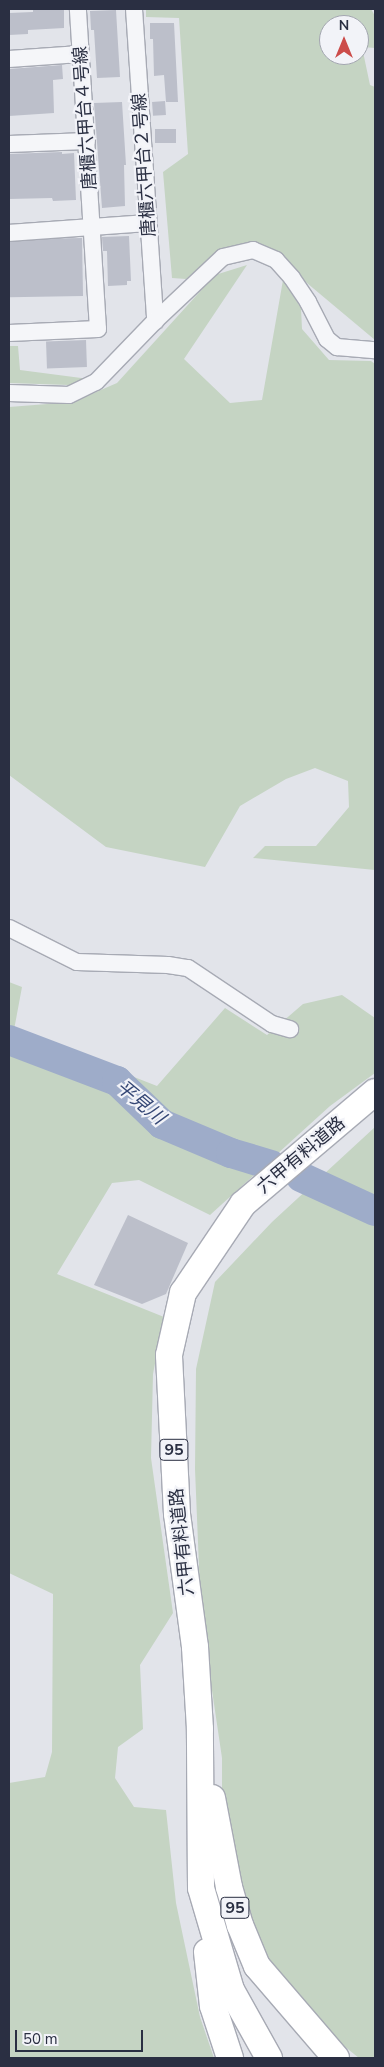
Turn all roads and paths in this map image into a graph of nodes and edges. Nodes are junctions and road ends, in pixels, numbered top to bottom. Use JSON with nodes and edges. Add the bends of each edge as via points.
{"nodes":[{"id":1,"x":78,"y":9,"type":"edge"},
{"id":2,"x":134,"y":9,"type":"edge"},
{"id":3,"x":80,"y":54,"type":"junction"},
{"id":4,"x":9,"y":59,"type":"edge"},
{"id":5,"x":87,"y":141,"type":"junction"},
{"id":6,"x":9,"y":144,"type":"edge"},
{"id":7,"x":147,"y":223,"type":"junction"},
{"id":8,"x":92,"y":228,"type":"junction"},
{"id":9,"x":9,"y":232,"type":"edge"},
{"id":10,"x":155,"y":320,"type":"junction"},
{"id":11,"x":9,"y":333,"type":"edge"},
{"id":12,"x":375,"y":350,"type":"edge"},
{"id":13,"x":9,"y":393,"type":"edge"},
{"id":14,"x":9,"y":928,"type":"edge"},
{"id":15,"x":290,"y":1029,"type":"dead end"},
{"id":16,"x":375,"y":1092,"type":"edge"},
{"id":17,"x":200,"y":1728,"type":"junction"},
{"id":18,"x":201,"y":1888,"type":"junction"},
{"id":19,"x":230,"y":2058,"type":"edge"},
{"id":20,"x":269,"y":2058,"type":"edge"},
{"id":21,"x":336,"y":2058,"type":"edge"}],
"edges":[{"from":1,"to":3,"type":"street","name":"唐櫃六甲台４号線"},
{"from":2,"to":7,"type":"street","name":"唐櫃六甲台２号線"},
{"from":3,"to":4,"type":"street"},
{"from":3,"to":5,"type":"street","name":"唐櫃六甲台４号線"},
{"from":5,"to":6,"type":"street"},
{"from":5,"to":8,"type":"street","name":"唐櫃六甲台４号線"},
{"from":7,"to":8,"type":"street"},
{"from":7,"to":10,"type":"street","name":"唐櫃六甲台２号線"},
{"from":8,"to":9,"type":"street"},
{"from":8,"to":11,"type":"street","name":"唐櫃六甲台４号線","via":[[98,329]]},
{"from":10,"to":12,"type":"street","via":[[223,257],[253,250],[276,260],[292,278],[327,339],[337,347]]},
{"from":10,"to":13,"type":"street","via":[[96,382],[69,395]]},
{"from":14,"to":15,"type":"street","via":[[77,962],[188,968],[272,1024]]},
{"from":16,"to":17,"type":"main road","name":"六甲有料道路","number":"95","via":[[243,1204],[183,1293],[169,1355],[177,1514],[195,1647]]},
{"from":17,"to":18,"type":"main road","name":"六甲有料道路","number":"95"},
{"from":17,"to":21,"type":"main road","number":"95","via":[[229,1887],[256,1966]]},
{"from":18,"to":19,"type":"main road","number":"95","via":[[213,2006]]},
{"from":18,"to":20,"type":"main road","name":"六甲有料道路","number":"95","via":[[231,1990]]}]}
